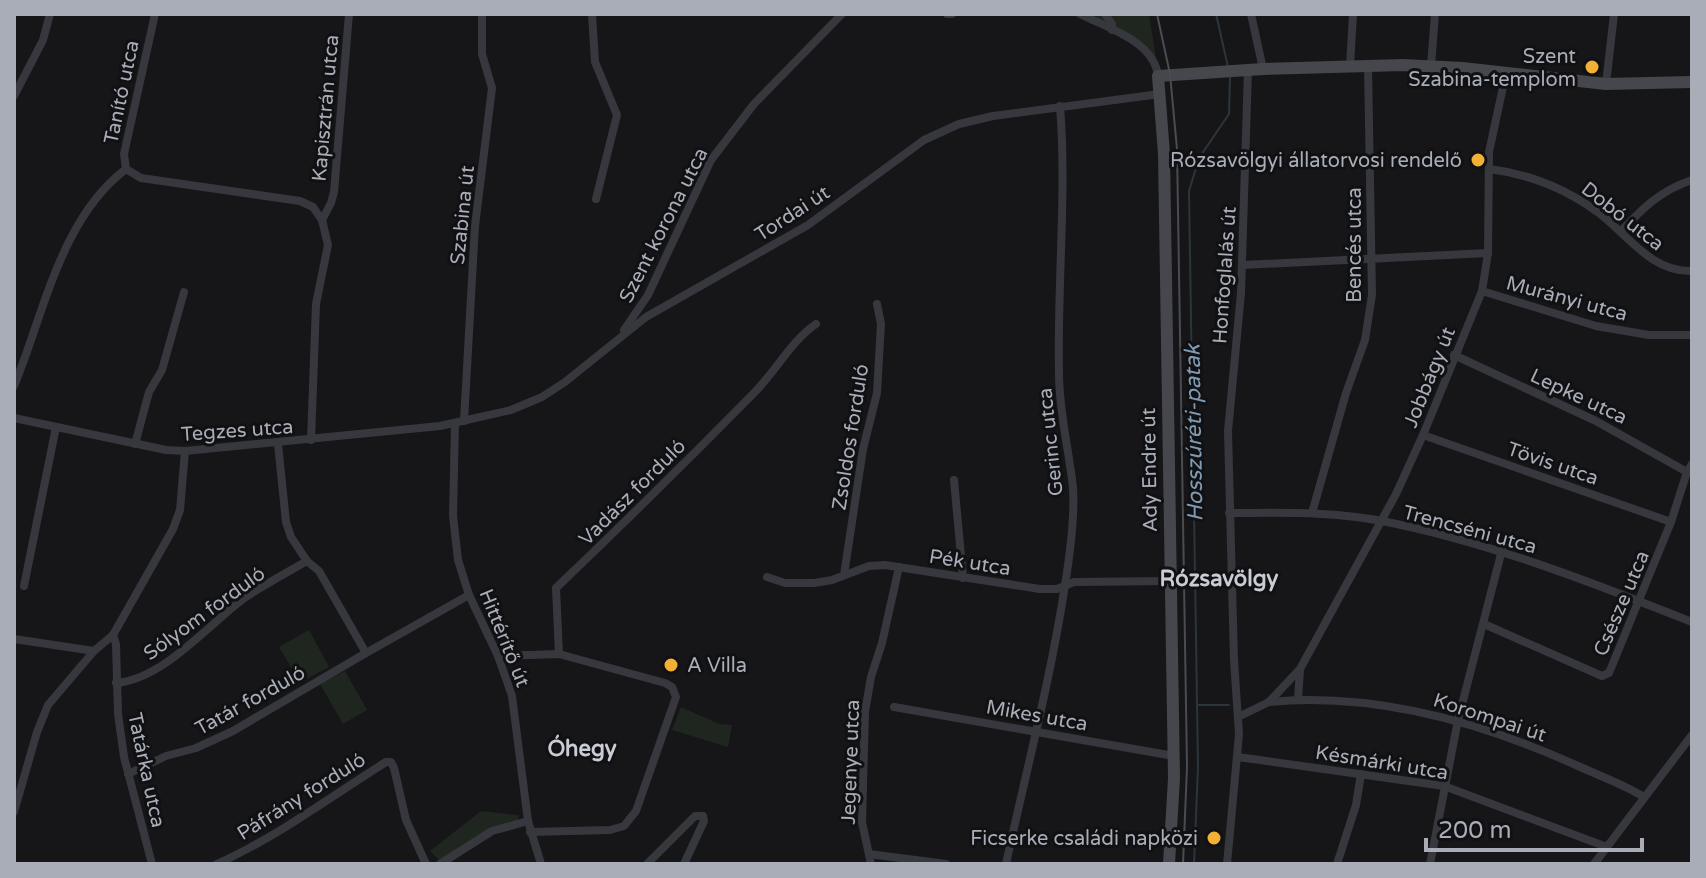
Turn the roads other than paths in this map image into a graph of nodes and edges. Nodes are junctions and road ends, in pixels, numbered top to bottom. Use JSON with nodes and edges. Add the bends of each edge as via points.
{"nodes":[{"id":1,"x":50,"y":14,"type":"edge"},
{"id":2,"x":155,"y":14,"type":"edge"},
{"id":3,"x":349,"y":14,"type":"edge"},
{"id":4,"x":482,"y":14,"type":"edge"},
{"id":5,"x":592,"y":14,"type":"edge"},
{"id":6,"x":842,"y":14,"type":"edge"},
{"id":7,"x":1080,"y":14,"type":"edge"},
{"id":8,"x":1105,"y":14,"type":"edge"},
{"id":9,"x":1251,"y":14,"type":"edge"},
{"id":10,"x":1353,"y":14,"type":"edge"},
{"id":11,"x":1435,"y":14,"type":"edge"},
{"id":12,"x":1614,"y":14,"type":"edge"},
{"id":13,"x":1112,"y":30,"type":"junction"},
{"id":14,"x":1350,"y":66,"type":"junction"},
{"id":15,"x":1368,"y":66,"type":"junction"},
{"id":16,"x":1431,"y":66,"type":"junction"},
{"id":17,"x":1263,"y":69,"type":"junction"},
{"id":18,"x":1248,"y":70,"type":"junction"},
{"id":19,"x":1506,"y":73,"type":"junction"},
{"id":20,"x":1158,"y":76,"type":"junction"},
{"id":21,"x":1692,"y":82,"type":"edge"},
{"id":22,"x":1606,"y":84,"type":"junction"},
{"id":23,"x":1160,"y":94,"type":"junction"},
{"id":24,"x":14,"y":96,"type":"edge"},
{"id":25,"x":1060,"y":106,"type":"junction"},
{"id":26,"x":126,"y":169,"type":"junction"},
{"id":27,"x":1489,"y":169,"type":"junction"},
{"id":28,"x":1692,"y":180,"type":"edge"},
{"id":29,"x":596,"y":199,"type":"dead end"},
{"id":30,"x":322,"y":220,"type":"junction"},
{"id":31,"x":1621,"y":231,"type":"junction"},
{"id":32,"x":1488,"y":253,"type":"junction"},
{"id":33,"x":1372,"y":259,"type":"junction"},
{"id":34,"x":1243,"y":265,"type":"junction"},
{"id":35,"x":1692,"y":271,"type":"edge"},
{"id":36,"x":1482,"y":291,"type":"junction"},
{"id":37,"x":184,"y":292,"type":"dead end"},
{"id":38,"x":877,"y":304,"type":"dead end"},
{"id":39,"x":816,"y":324,"type":"dead end"},
{"id":40,"x":1692,"y":335,"type":"edge"},
{"id":41,"x":611,"y":346,"type":"junction"},
{"id":42,"x":1454,"y":355,"type":"junction"},
{"id":43,"x":14,"y":386,"type":"edge"},
{"id":44,"x":14,"y":418,"type":"edge"},
{"id":45,"x":460,"y":422,"type":"junction"},
{"id":46,"x":56,"y":427,"type":"junction"},
{"id":47,"x":1423,"y":435,"type":"junction"},
{"id":48,"x":311,"y":440,"type":"junction"},
{"id":49,"x":135,"y":444,"type":"junction"},
{"id":50,"x":278,"y":444,"type":"junction"},
{"id":51,"x":185,"y":451,"type":"junction"},
{"id":52,"x":1689,"y":468,"type":"edge"},
{"id":53,"x":954,"y":480,"type":"dead end"},
{"id":54,"x":1229,"y":513,"type":"junction"},
{"id":55,"x":1312,"y":513,"type":"junction"},
{"id":56,"x":1381,"y":521,"type":"junction"},
{"id":57,"x":1671,"y":522,"type":"junction"},
{"id":58,"x":1502,"y":550,"type":"junction"},
{"id":59,"x":307,"y":561,"type":"junction"},
{"id":60,"x":899,"y":567,"type":"junction"},
{"id":61,"x":844,"y":575,"type":"junction"},
{"id":62,"x":767,"y":577,"type":"dead end"},
{"id":63,"x":963,"y":578,"type":"junction"},
{"id":64,"x":1171,"y":581,"type":"junction"},
{"id":65,"x":1065,"y":585,"type":"junction"},
{"id":66,"x":24,"y":586,"type":"dead end"},
{"id":67,"x":469,"y":595,"type":"junction"},
{"id":68,"x":1639,"y":601,"type":"junction"},
{"id":69,"x":1692,"y":622,"type":"edge"},
{"id":70,"x":1484,"y":624,"type":"junction"},
{"id":71,"x":113,"y":635,"type":"junction"},
{"id":72,"x":14,"y":639,"type":"edge"},
{"id":73,"x":94,"y":651,"type":"junction"},
{"id":74,"x":366,"y":653,"type":"junction"},
{"id":75,"x":559,"y":654,"type":"junction"},
{"id":76,"x":498,"y":656,"type":"junction"},
{"id":77,"x":1300,"y":669,"type":"junction"},
{"id":78,"x":116,"y":683,"type":"junction"},
{"id":79,"x":1298,"y":699,"type":"junction"},
{"id":80,"x":1269,"y":702,"type":"junction"},
{"id":81,"x":894,"y":707,"type":"dead end"},
{"id":82,"x":1238,"y":717,"type":"junction"},
{"id":83,"x":1458,"y":720,"type":"junction"},
{"id":84,"x":1035,"y":730,"type":"junction"},
{"id":85,"x":1692,"y":735,"type":"edge"},
{"id":86,"x":1174,"y":756,"type":"junction"},
{"id":87,"x":1238,"y":757,"type":"junction"},
{"id":88,"x":128,"y":774,"type":"junction"},
{"id":89,"x":1361,"y":774,"type":"junction"},
{"id":90,"x":1444,"y":786,"type":"junction"},
{"id":91,"x":1644,"y":797,"type":"junction"},
{"id":92,"x":14,"y":812,"type":"edge"},
{"id":93,"x":528,"y":821,"type":"junction"},
{"id":94,"x":530,"y":832,"type":"junction"},
{"id":95,"x":1607,"y":847,"type":"junction"},
{"id":96,"x":870,"y":859,"type":"edge"},
{"id":97,"x":152,"y":864,"type":"edge"},
{"id":98,"x":217,"y":864,"type":"edge"},
{"id":99,"x":426,"y":864,"type":"edge"},
{"id":100,"x":440,"y":864,"type":"edge"},
{"id":101,"x":541,"y":864,"type":"edge"},
{"id":102,"x":647,"y":864,"type":"edge"},
{"id":103,"x":684,"y":864,"type":"edge"},
{"id":104,"x":946,"y":864,"type":"edge"},
{"id":105,"x":1006,"y":864,"type":"edge"},
{"id":106,"x":1169,"y":864,"type":"edge"},
{"id":107,"x":1227,"y":864,"type":"edge"},
{"id":108,"x":1337,"y":864,"type":"edge"},
{"id":109,"x":1430,"y":864,"type":"edge"},
{"id":110,"x":1594,"y":864,"type":"edge"}],
"edges":[{"from":1,"to":24,"type":"street","via":[[43,40]]},
{"from":2,"to":26,"type":"street","name":"Tanító utca","via":[[124,154]]},
{"from":3,"to":30,"type":"street","name":"Kapisztrán utca","via":[[334,192]]},
{"from":4,"to":45,"type":"street","name":"Szabina út","via":[[482,54],[492,88]]},
{"from":5,"to":29,"type":"street","via":[[595,62],[617,115]]},
{"from":6,"to":41,"type":"street","name":"Szent korona utca","via":[[744,115],[711,160],[648,295]]},
{"from":7,"to":13,"type":"street"},
{"from":8,"to":13,"type":"street"},
{"from":9,"to":17,"type":"street"},
{"from":10,"to":14,"type":"street"},
{"from":11,"to":16,"type":"street"},
{"from":12,"to":22,"type":"street"},
{"from":13,"to":20,"type":"street","via":[[1143,47]]},
{"from":14,"to":15,"type":"street"},
{"from":14,"to":17,"type":"street"},
{"from":15,"to":16,"type":"street"},
{"from":15,"to":33,"type":"street","name":"Bencés utca"},
{"from":16,"to":19,"type":"street"},
{"from":17,"to":18,"type":"street"},
{"from":18,"to":20,"type":"street"},
{"from":18,"to":34,"type":"street","name":"Honfoglalás út"},
{"from":19,"to":22,"type":"street"},
{"from":19,"to":27,"type":"street","name":"Jobbágy út"},
{"from":20,"to":23,"type":"street","name":"Ady Endre út"},
{"from":21,"to":22,"type":"street"},
{"from":23,"to":25,"type":"street","name":"Tordai út"},
{"from":23,"to":64,"type":"street","name":"Ady Endre út"},
{"from":25,"to":41,"type":"street","name":"Tordai út","via":[[972,121],[924,140],[808,225],[646,317]]},
{"from":25,"to":65,"type":"street","name":"Gerinc utca","via":[[1064,168],[1059,385],[1073,491]]},
{"from":26,"to":30,"type":"street","via":[[141,178],[300,201]]},
{"from":26,"to":43,"type":"street","name":"Tanító utca","via":[[74,234]]},
{"from":27,"to":31,"type":"street","name":"Dobó utca","via":[[1555,186]]},
{"from":27,"to":32,"type":"street","name":"Jobbágy út"},
{"from":28,"to":31,"type":"street","via":[[1651,199]]},
{"from":30,"to":48,"type":"street","name":"Kapisztrán utca","via":[[328,245],[316,304]]},
{"from":31,"to":35,"type":"street","name":"Dobó utca","via":[[1655,263]]},
{"from":32,"to":33,"type":"street"},
{"from":32,"to":36,"type":"street","name":"Jobbágy út"},
{"from":33,"to":34,"type":"street"},
{"from":33,"to":55,"type":"street","name":"Bencés utca","via":[[1365,340]]},
{"from":34,"to":54,"type":"street","name":"Honfoglalás út","via":[[1230,398]]},
{"from":36,"to":40,"type":"street","name":"Murányi utca","via":[[1596,326],[1649,335]]},
{"from":36,"to":42,"type":"street","name":"Jobbágy út"},
{"from":37,"to":49,"type":"street"},
{"from":38,"to":61,"type":"street","name":"Zsoldos forduló","via":[[877,393]]},
{"from":39,"to":75,"type":"street","name":"Vadász forduló","via":[[658,491],[556,588]]},
{"from":41,"to":45,"type":"street","name":"Tordai út","via":[[542,397]]},
{"from":42,"to":47,"type":"street","name":"Jobbágy út"},
{"from":42,"to":52,"type":"street","name":"Lepke utca"},
{"from":44,"to":46,"type":"street","name":"Tegzes utca"},
{"from":45,"to":48,"type":"street","name":"Tegzes utca"},
{"from":45,"to":67,"type":"street","name":"Hittérítő út","via":[[455,541]]},
{"from":46,"to":49,"type":"street","name":"Tegzes utca"},
{"from":46,"to":66,"type":"street"},
{"from":47,"to":56,"type":"street","name":"Jobbágy út"},
{"from":47,"to":57,"type":"street","name":"Tövis utca"},
{"from":48,"to":50,"type":"street","name":"Tegzes utca"},
{"from":49,"to":51,"type":"street","name":"Tegzes utca"},
{"from":50,"to":51,"type":"street","name":"Tegzes utca"},
{"from":50,"to":59,"type":"street","via":[[286,522]]},
{"from":51,"to":71,"type":"street","via":[[178,518]]},
{"from":52,"to":57,"type":"street","name":"Csésze utca"},
{"from":53,"to":63,"type":"street"},
{"from":54,"to":55,"type":"street","name":"Trencséni utca"},
{"from":54,"to":82,"type":"street","name":"Honfoglalás út"},
{"from":55,"to":56,"type":"street","name":"Trencséni utca"},
{"from":56,"to":58,"type":"street","name":"Trencséni utca"},
{"from":56,"to":77,"type":"street","name":"Jobbágy út"},
{"from":57,"to":68,"type":"street","name":"Csésze utca"},
{"from":58,"to":68,"type":"street","name":"Trencséni utca"},
{"from":58,"to":70,"type":"street"},
{"from":59,"to":74,"type":"street","via":[[319,571]]},
{"from":59,"to":78,"type":"street","name":"Sólyom forduló","via":[[248,596],[160,667]]},
{"from":60,"to":61,"type":"street","name":"Pék utca","via":[[873,565]]},
{"from":60,"to":63,"type":"street","name":"Pék utca"},
{"from":60,"to":96,"type":"street","name":"Jegenye utca","via":[[865,712],[862,822]]},
{"from":61,"to":62,"type":"street","name":"Pék utca","via":[[814,583]]},
{"from":63,"to":65,"type":"street","name":"Pék utca","via":[[1040,589]]},
{"from":64,"to":65,"type":"street","name":"Pék utca"},
{"from":64,"to":86,"type":"street","name":"Ady Endre út"},
{"from":65,"to":84,"type":"street","name":"Gerinc utca"},
{"from":67,"to":74,"type":"street","name":"Tatár forduló"},
{"from":67,"to":76,"type":"street","name":"Hittérítő út"},
{"from":68,"to":69,"type":"street","name":"Trencséni utca"},
{"from":68,"to":70,"type":"street","name":"Csésze utca","via":[[1606,675]]},
{"from":70,"to":83,"type":"street"},
{"from":71,"to":73,"type":"street"},
{"from":71,"to":78,"type":"street","name":"Tatárka utca"},
{"from":72,"to":73,"type":"street"},
{"from":73,"to":92,"type":"street","via":[[48,705]]},
{"from":74,"to":88,"type":"street","name":"Tatár forduló","via":[[233,731]]},
{"from":75,"to":76,"type":"street"},
{"from":75,"to":94,"type":"street","via":[[670,685],[675,706],[628,823],[610,830]]},
{"from":76,"to":93,"type":"street","name":"Hittérítő út","via":[[512,696]]},
{"from":77,"to":79,"type":"street","name":"Jobbágy út"},
{"from":77,"to":80,"type":"street","name":"Jobbágy út"},
{"from":78,"to":88,"type":"street","name":"Tatárka utca"},
{"from":79,"to":80,"type":"street","name":"Korompai út"},
{"from":79,"to":83,"type":"street","name":"Korompai út","via":[[1391,707]]},
{"from":80,"to":82,"type":"street","name":"Jobbágy út"},
{"from":81,"to":84,"type":"street","name":"Mikes utca"},
{"from":82,"to":87,"type":"street","name":"Honfoglalás út"},
{"from":83,"to":90,"type":"street"},
{"from":83,"to":91,"type":"street","name":"Korompai út","via":[[1548,752]]},
{"from":84,"to":86,"type":"street","name":"Mikes utca"},
{"from":84,"to":105,"type":"street","name":"Gerinc utca"},
{"from":85,"to":91,"type":"street"},
{"from":86,"to":106,"type":"street","name":"Ady Endre út"},
{"from":87,"to":89,"type":"street","name":"Késmárki utca"},
{"from":87,"to":107,"type":"street","name":"Honfoglalás út"},
{"from":88,"to":97,"type":"street","name":"Tatárka utca"},
{"from":89,"to":90,"type":"street","name":"Késmárki utca"},
{"from":89,"to":108,"type":"street"},
{"from":90,"to":95,"type":"street","name":"Késmárki utca"},
{"from":90,"to":109,"type":"street"},
{"from":91,"to":95,"type":"street"},
{"from":93,"to":94,"type":"street","name":"Hittérítő út"},
{"from":93,"to":100,"type":"street","via":[[492,831]]},
{"from":94,"to":101,"type":"street","name":"Hittérítő út"},
{"from":95,"to":110,"type":"street"},
{"from":96,"to":104,"type":"street"},
{"from":98,"to":99,"type":"street","name":"Páfrány forduló","via":[[391,762],[406,820]]},
{"from":102,"to":103,"type":"street","via":[[695,816],[703,816]]}]}
